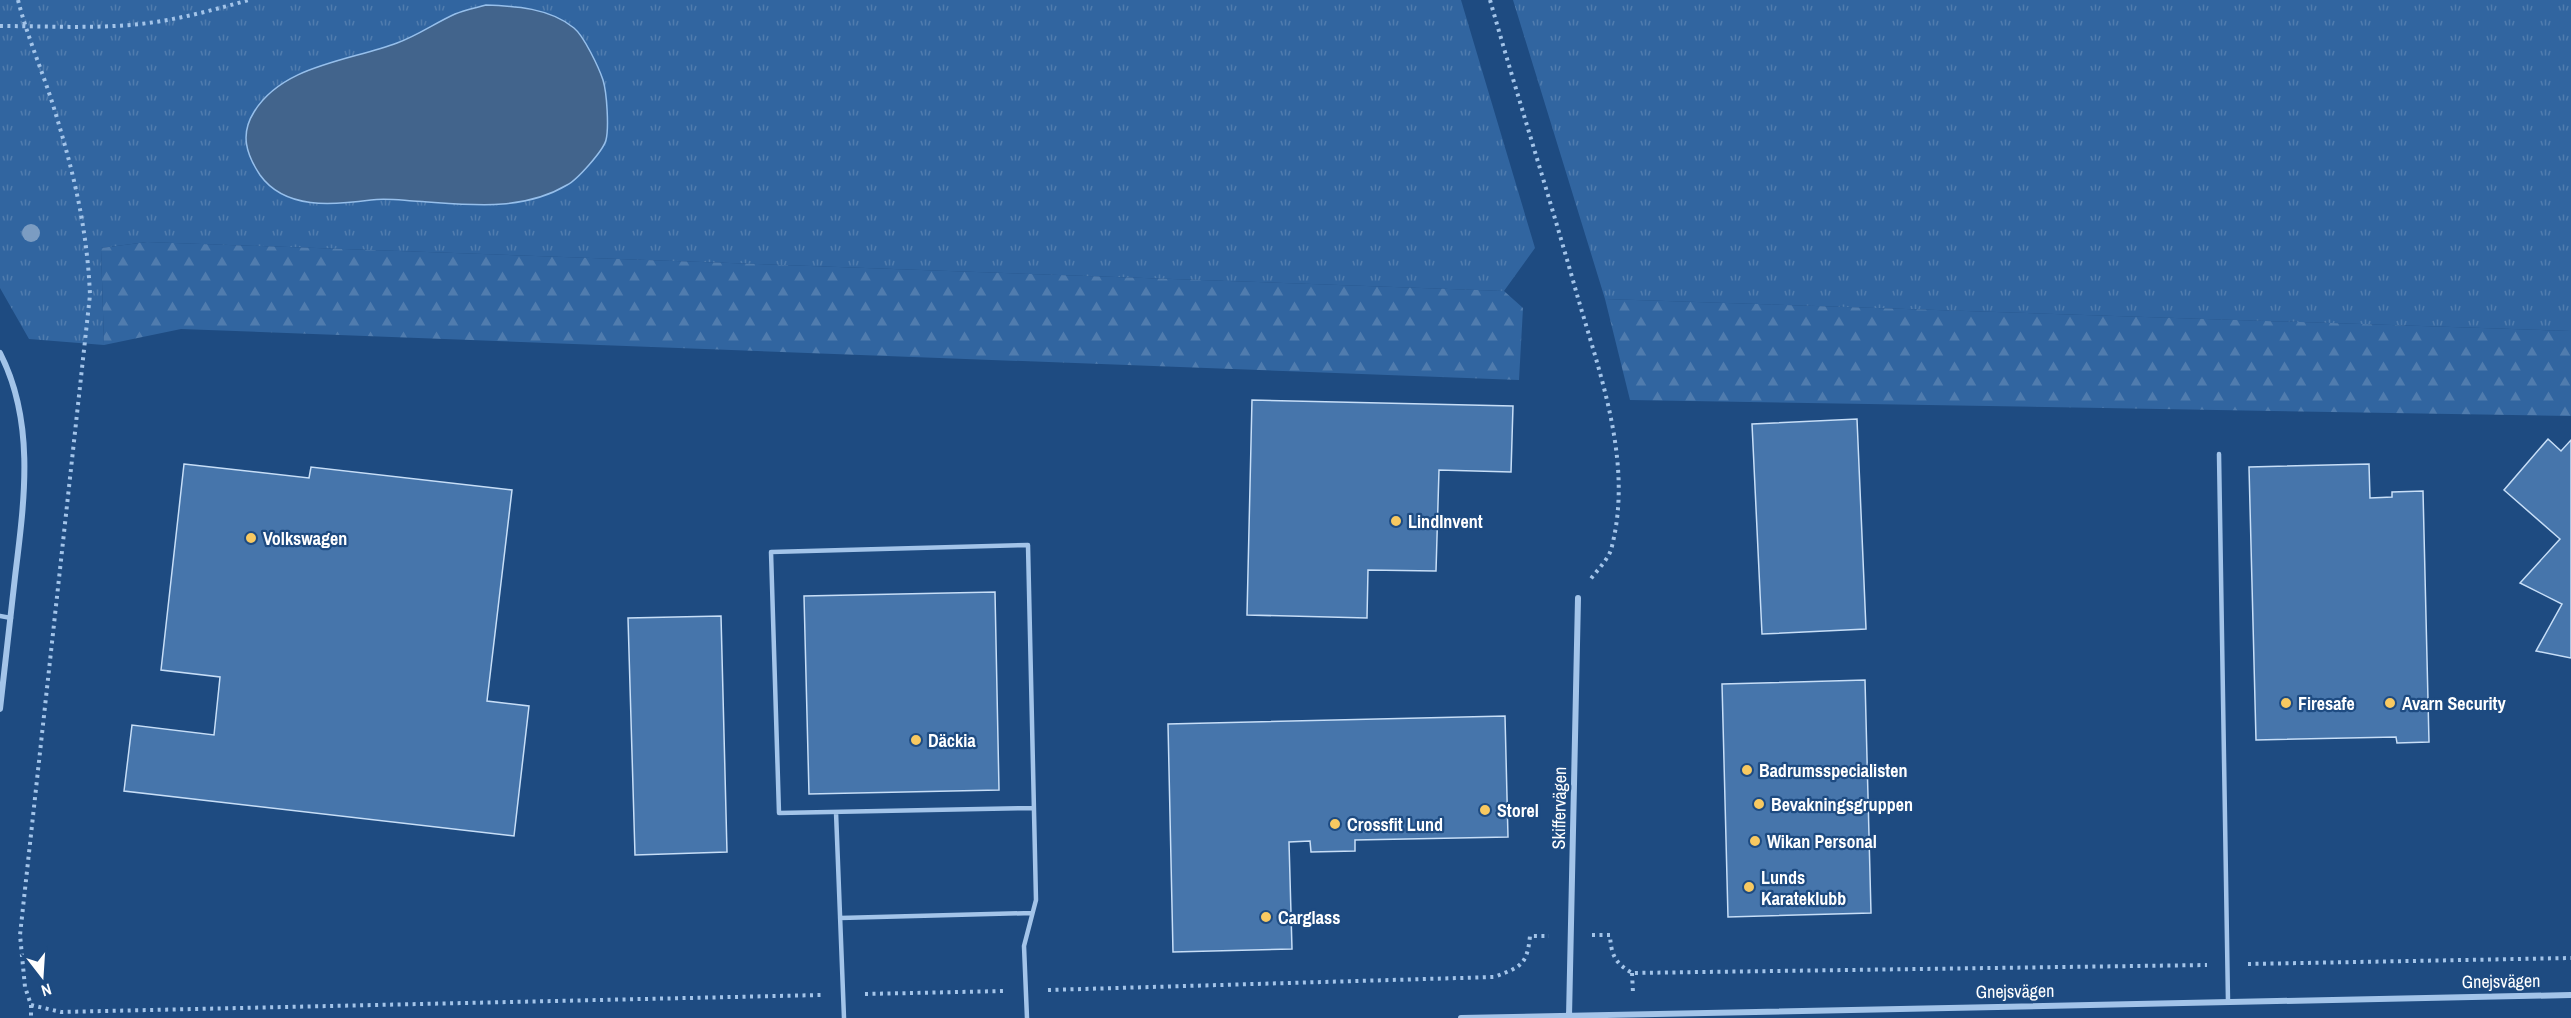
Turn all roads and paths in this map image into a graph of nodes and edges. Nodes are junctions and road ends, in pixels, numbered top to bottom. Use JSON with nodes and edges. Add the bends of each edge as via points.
{"nodes":[{"id":1,"x":18,"y":0,"type":"edge"},
{"id":2,"x":249,"y":0,"type":"edge"},
{"id":3,"x":1490,"y":0,"type":"edge"},
{"id":4,"x":0,"y":26,"type":"edge"},
{"id":5,"x":24,"y":26,"type":"junction"},
{"id":6,"x":0,"y":353,"type":"edge"},
{"id":7,"x":2219,"y":454,"type":"dead end"},
{"id":8,"x":1578,"y":598,"type":"joint"},
{"id":9,"x":0,"y":616,"type":"edge"},
{"id":10,"x":11,"y":618,"type":"junction"},
{"id":11,"x":0,"y":709,"type":"edge"},
{"id":12,"x":1034,"y":808,"type":"junction"},
{"id":13,"x":836,"y":812,"type":"junction"},
{"id":14,"x":1032,"y":913,"type":"junction"},
{"id":15,"x":840,"y":918,"type":"junction"},
{"id":16,"x":1571,"y":936,"type":"junction"},
{"id":17,"x":2571,"y":958,"type":"edge"},
{"id":18,"x":2227,"y":964,"type":"junction"},
{"id":19,"x":1025,"y":990,"type":"junction"},
{"id":20,"x":843,"y":995,"type":"junction"},
{"id":21,"x":2571,"y":995,"type":"edge"},
{"id":22,"x":2228,"y":1001,"type":"junction"},
{"id":23,"x":31,"y":1005,"type":"junction"},
{"id":24,"x":1569,"y":1017,"type":"edge"},
{"id":25,"x":31,"y":1018,"type":"edge"},
{"id":26,"x":844,"y":1018,"type":"edge"},
{"id":27,"x":1027,"y":1018,"type":"edge"},
{"id":28,"x":1461,"y":1018,"type":"edge"}],
"edges":[{"from":1,"to":5,"type":"path"},
{"from":2,"to":5,"type":"path","via":[[140,24]]},
{"from":3,"to":8,"type":"path","via":[[1613,425],[1618,476],[1612,549]]},
{"from":4,"to":5,"type":"path"},
{"from":5,"to":23,"type":"path","via":[[79,196],[88,246],[90,295],[20,935],[25,987]]},
{"from":6,"to":10,"type":"street","via":[[20,412],[25,462]]},
{"from":7,"to":18,"type":"lane"},
{"from":8,"to":16,"type":"street","name":"Skiffervägen"},
{"from":9,"to":10,"type":"lane"},
{"from":10,"to":11,"type":"street"},
{"from":12,"to":13,"type":"lane"},
{"from":12,"to":13,"type":"lane","via":[[1028,545],[771,552],[779,813]]},
{"from":12,"to":14,"type":"lane","via":[[1036,900]]},
{"from":13,"to":15,"type":"lane"},
{"from":14,"to":15,"type":"lane"},
{"from":14,"to":19,"type":"lane","via":[[1024,946]]},
{"from":15,"to":20,"type":"lane"},
{"from":16,"to":18,"type":"path","via":[[1610,935],[1616,963],[1632,973]]},
{"from":16,"to":19,"type":"path","via":[[1530,936],[1528,956],[1516,969],[1494,977]]},
{"from":16,"to":24,"type":"street","name":"Skiffervägen"},
{"from":17,"to":18,"type":"path"},
{"from":18,"to":22,"type":"lane"},
{"from":19,"to":20,"type":"path"},
{"from":19,"to":27,"type":"lane"},
{"from":20,"to":23,"type":"path","via":[[61,1012]]},
{"from":20,"to":26,"type":"lane"},
{"from":21,"to":22,"type":"street","name":"Gnejsvägen"},
{"from":22,"to":24,"type":"street","name":"Gnejsvägen"},
{"from":23,"to":25,"type":"path"},
{"from":24,"to":28,"type":"street","name":"Gnejsvägen"}]}
